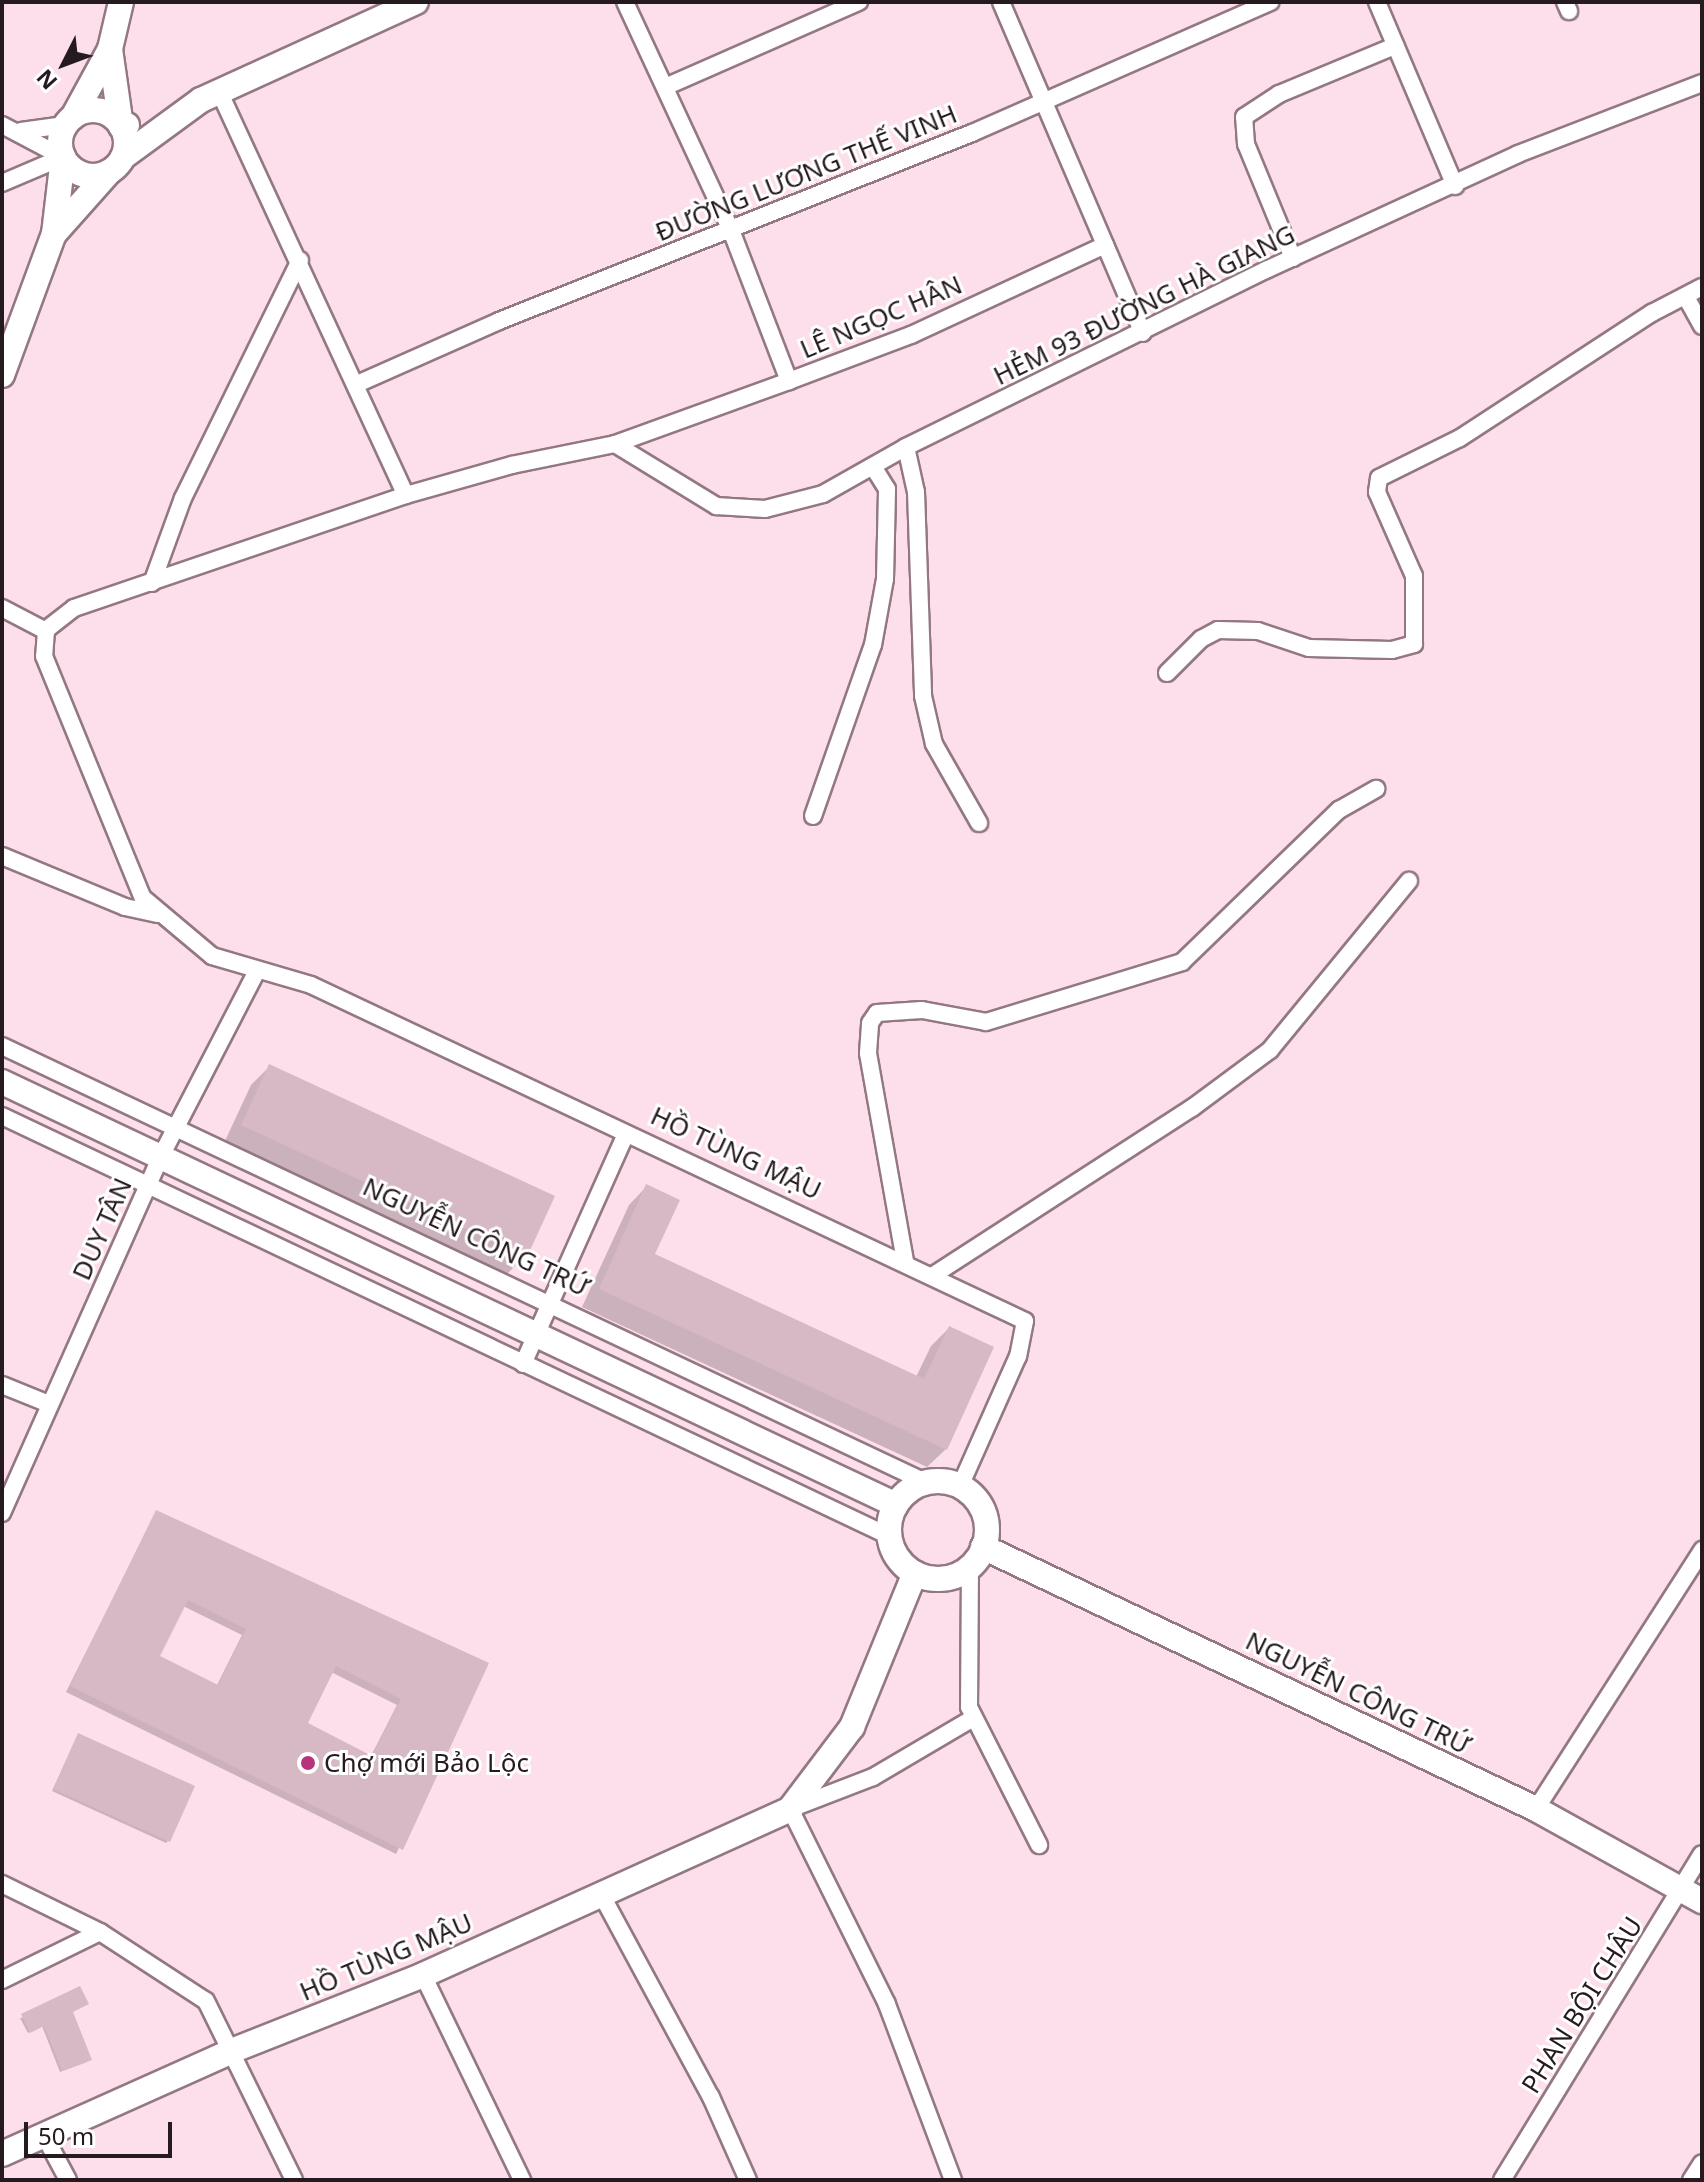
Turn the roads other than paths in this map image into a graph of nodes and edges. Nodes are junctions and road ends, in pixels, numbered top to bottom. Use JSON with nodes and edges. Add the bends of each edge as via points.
{"nodes":[{"id":1,"x":121,"y":2,"type":"edge"},
{"id":2,"x":416,"y":2,"type":"edge"},
{"id":3,"x":625,"y":2,"type":"edge"},
{"id":4,"x":859,"y":2,"type":"edge"},
{"id":5,"x":1001,"y":2,"type":"edge"},
{"id":6,"x":1271,"y":2,"type":"edge"},
{"id":7,"x":1377,"y":2,"type":"edge"},
{"id":8,"x":1395,"y":46,"type":"junction"},
{"id":9,"x":110,"y":49,"type":"junction"},
{"id":10,"x":1702,"y":83,"type":"edge"},
{"id":11,"x":665,"y":87,"type":"junction"},
{"id":12,"x":219,"y":91,"type":"junction"},
{"id":13,"x":1047,"y":100,"type":"junction"},
{"id":14,"x":180,"y":112,"type":"junction"},
{"id":15,"x":69,"y":121,"type":"junction"},
{"id":16,"x":2,"y":125,"type":"edge"},
{"id":17,"x":121,"y":126,"type":"junction"},
{"id":18,"x":21,"y":131,"type":"junction"},
{"id":19,"x":63,"y":157,"type":"junction"},
{"id":20,"x":116,"y":165,"type":"junction"},
{"id":21,"x":2,"y":183,"type":"edge"},
{"id":22,"x":1455,"y":186,"type":"junction"},
{"id":23,"x":731,"y":230,"type":"junction"},
{"id":24,"x":54,"y":234,"type":"junction"},
{"id":25,"x":1105,"y":245,"type":"junction"},
{"id":26,"x":1293,"y":258,"type":"junction"},
{"id":27,"x":300,"y":260,"type":"junction"},
{"id":28,"x":1702,"y":287,"type":"edge"},
{"id":29,"x":1686,"y":297,"type":"junction"},
{"id":30,"x":1702,"y":326,"type":"edge"},
{"id":31,"x":1143,"y":333,"type":"junction"},
{"id":32,"x":2,"y":375,"type":"edge"},
{"id":33,"x":789,"y":381,"type":"junction"},
{"id":34,"x":357,"y":384,"type":"junction"},
{"id":35,"x":615,"y":444,"type":"junction"},
{"id":36,"x":906,"y":447,"type":"junction"},
{"id":37,"x":874,"y":468,"type":"junction"},
{"id":38,"x":406,"y":495,"type":"junction"},
{"id":39,"x":152,"y":583,"type":"junction"},
{"id":40,"x":2,"y":608,"type":"edge"},
{"id":41,"x":46,"y":631,"type":"junction"},
{"id":42,"x":1167,"y":673,"type":"dead end"},
{"id":43,"x":1376,"y":789,"type":"dead end"},
{"id":44,"x":813,"y":816,"type":"dead end"},
{"id":45,"x":979,"y":823,"type":"dead end"},
{"id":46,"x":2,"y":856,"type":"edge"},
{"id":47,"x":1409,"y":881,"type":"dead end"},
{"id":48,"x":158,"y":915,"type":"junction"},
{"id":49,"x":257,"y":971,"type":"junction"},
{"id":50,"x":2,"y":1046,"type":"edge"},
{"id":51,"x":2,"y":1082,"type":"edge"},
{"id":52,"x":2,"y":1116,"type":"edge"},
{"id":53,"x":176,"y":1127,"type":"junction"},
{"id":54,"x":626,"y":1134,"type":"junction"},
{"id":55,"x":161,"y":1156,"type":"junction"},
{"id":56,"x":148,"y":1184,"type":"junction"},
{"id":57,"x":905,"y":1261,"type":"junction"},
{"id":58,"x":935,"y":1274,"type":"junction"},
{"id":59,"x":549,"y":1302,"type":"junction"},
{"id":60,"x":537,"y":1332,"type":"junction"},
{"id":61,"x":523,"y":1364,"type":"junction"},
{"id":62,"x":2,"y":1385,"type":"edge"},
{"id":63,"x":49,"y":1404,"type":"junction"},
{"id":64,"x":925,"y":1482,"type":"junction"},
{"id":65,"x":960,"y":1486,"type":"junction"},
{"id":66,"x":896,"y":1505,"type":"junction"},
{"id":67,"x":2,"y":1513,"type":"edge"},
{"id":68,"x":889,"y":1536,"type":"junction"},
{"id":69,"x":1702,"y":1550,"type":"edge"},
{"id":70,"x":977,"y":1557,"type":"junction"},
{"id":71,"x":915,"y":1573,"type":"junction"},
{"id":72,"x":973,"y":1718,"type":"junction"},
{"id":73,"x":790,"y":1809,"type":"junction"},
{"id":74,"x":1536,"y":1809,"type":"junction"},
{"id":75,"x":1039,"y":1845,"type":"dead end"},
{"id":76,"x":1702,"y":1854,"type":"edge"},
{"id":77,"x":2,"y":1884,"type":"edge"},
{"id":78,"x":600,"y":1892,"type":"junction"},
{"id":79,"x":1691,"y":1895,"type":"edge"},
{"id":80,"x":100,"y":1932,"type":"junction"},
{"id":81,"x":423,"y":1975,"type":"junction"},
{"id":82,"x":2,"y":1980,"type":"edge"},
{"id":83,"x":234,"y":2050,"type":"junction"},
{"id":84,"x":44,"y":2135,"type":"junction"},
{"id":85,"x":2,"y":2154,"type":"edge"},
{"id":86,"x":1702,"y":2163,"type":"edge"},
{"id":87,"x":68,"y":2180,"type":"edge"},
{"id":88,"x":294,"y":2180,"type":"edge"},
{"id":89,"x":522,"y":2180,"type":"edge"},
{"id":90,"x":748,"y":2180,"type":"edge"},
{"id":91,"x":953,"y":2180,"type":"edge"},
{"id":92,"x":1502,"y":2180,"type":"edge"},
{"id":93,"x":1691,"y":2180,"type":"edge"}],
"edges":[{"from":1,"to":9,"type":"street"},
{"from":2,"to":12,"type":"street"},
{"from":3,"to":11,"type":"street","name":"LÊ NGỌC HÂN"},
{"from":4,"to":11,"type":"street"},
{"from":5,"to":13,"type":"street"},
{"from":6,"to":13,"type":"street","name":"ĐƯỜNG LƯƠNG THẾ VINH"},
{"from":7,"to":8,"type":"street"},
{"from":8,"to":22,"type":"street"},
{"from":8,"to":26,"type":"street","via":[[1279,94],[1244,117],[1256,171]]},
{"from":9,"to":15,"type":"street"},
{"from":9,"to":17,"type":"street"},
{"from":10,"to":22,"type":"street","name":"HẺM 93 ĐƯỜNG HÀ GIANG","via":[[1518,154]]},
{"from":11,"to":23,"type":"street","name":"LÊ NGỌC HÂN"},
{"from":12,"to":14,"type":"street"},
{"from":12,"to":27,"type":"street"},
{"from":13,"to":23,"type":"street","name":"ĐƯỜNG LƯƠNG THẾ VINH"},
{"from":13,"to":25,"type":"street"},
{"from":14,"to":17,"type":"street"},
{"from":14,"to":20,"type":"street"},
{"from":15,"to":17,"type":"street","via":[[104,112]]},
{"from":15,"to":18,"type":"street"},
{"from":15,"to":19,"type":"street"},
{"from":16,"to":18,"type":"street"},
{"from":17,"to":20,"type":"street"},
{"from":18,"to":19,"type":"street"},
{"from":19,"to":20,"type":"street","via":[[88,176]]},
{"from":19,"to":21,"type":"street"},
{"from":19,"to":24,"type":"street"},
{"from":20,"to":24,"type":"street"},
{"from":22,"to":26,"type":"street","name":"HẺM 93 ĐƯỜNG HÀ GIANG"},
{"from":23,"to":33,"type":"street","name":"LÊ NGỌC HÂN"},
{"from":23,"to":34,"type":"street","name":"ĐƯỜNG LƯƠNG THẾ VINH"},
{"from":24,"to":32,"type":"street"},
{"from":25,"to":31,"type":"street"},
{"from":25,"to":33,"type":"street","name":"LÊ NGỌC HÂN","via":[[911,335]]},
{"from":26,"to":31,"type":"street","name":"HẺM 93 ĐƯỜNG HÀ GIANG"},
{"from":27,"to":34,"type":"street"},
{"from":27,"to":39,"type":"street","via":[[183,498]]},
{"from":28,"to":29,"type":"street"},
{"from":29,"to":30,"type":"street"},
{"from":29,"to":42,"type":"street","via":[[1460,438],[1379,478],[1377,492],[1414,576],[1414,644],[1392,650],[1309,648],[1258,631],[1218,630],[1201,639]]},
{"from":31,"to":36,"type":"street","name":"HẺM 93 ĐƯỜNG HÀ GIANG"},
{"from":33,"to":35,"type":"street"},
{"from":34,"to":38,"type":"street"},
{"from":35,"to":37,"type":"street","name":"HẺM 93 ĐƯỜNG HÀ GIANG","via":[[690,494],[738,509],[765,509],[823,494]]},
{"from":35,"to":38,"type":"street"},
{"from":36,"to":37,"type":"street","name":"HẺM 93 ĐƯỜNG HÀ GIANG"},
{"from":36,"to":45,"type":"street","via":[[916,492],[923,696],[934,744]]},
{"from":37,"to":44,"type":"street","via":[[887,489],[885,579],[873,645]]},
{"from":38,"to":39,"type":"street"},
{"from":39,"to":41,"type":"street","via":[[74,608]]},
{"from":40,"to":41,"type":"street"},
{"from":41,"to":48,"type":"street","via":[[44,656],[52,683],[143,898]]},
{"from":43,"to":57,"type":"street","via":[[1339,810],[1182,962],[986,1022],[922,1010],[877,1013],[870,1023],[868,1053]]},
{"from":46,"to":48,"type":"street","via":[[125,907]]},
{"from":47,"to":58,"type":"street","via":[[1270,1050],[1192,1108]]},
{"from":48,"to":49,"type":"street","name":"HỒ TÙNG MẬU","via":[[212,956]]},
{"from":49,"to":53,"type":"street","name":"DUY TÂN"},
{"from":49,"to":54,"type":"street","name":"HỒ TÙNG MẬU","via":[[311,985]]},
{"from":50,"to":53,"type":"street","name":"NGUYỄN CÔNG TRỨ"},
{"from":51,"to":55,"type":"street"},
{"from":52,"to":56,"type":"street"},
{"from":53,"to":55,"type":"street","name":"DUY TÂN"},
{"from":53,"to":59,"type":"street","name":"NGUYỄN CÔNG TRỨ"},
{"from":54,"to":57,"type":"street","name":"HỒ TÙNG MẬU"},
{"from":54,"to":59,"type":"street"},
{"from":55,"to":56,"type":"street","name":"DUY TÂN"},
{"from":55,"to":60,"type":"street"},
{"from":56,"to":61,"type":"street"},
{"from":56,"to":63,"type":"street","name":"DUY TÂN"},
{"from":57,"to":58,"type":"street","name":"HỒ TÙNG MẬU"},
{"from":58,"to":65,"type":"street","name":"HỒ TÙNG MẬU","via":[[1025,1321],[1018,1356]]},
{"from":59,"to":60,"type":"street"},
{"from":59,"to":64,"type":"street","name":"NGUYỄN CÔNG TRỨ"},
{"from":60,"to":61,"type":"street"},
{"from":60,"to":66,"type":"street"},
{"from":61,"to":68,"type":"street"},
{"from":62,"to":63,"type":"street"},
{"from":63,"to":67,"type":"street","name":"DUY TÂN"},
{"from":64,"to":65,"type":"street"},
{"from":64,"to":66,"type":"street"},
{"from":65,"to":70,"type":"street","via":[[983,1513]]},
{"from":66,"to":68,"type":"street"},
{"from":68,"to":71,"type":"street","via":[[898,1558]]},
{"from":69,"to":74,"type":"street"},
{"from":70,"to":71,"type":"street","via":[[938,1579]]},
{"from":70,"to":72,"type":"street","via":[[967,1678]]},
{"from":70,"to":74,"type":"street","name":"NGUYỄN CÔNG TRỨ"},
{"from":71,"to":73,"type":"street","name":"HỒ TÙNG MẬU","via":[[852,1727]]},
{"from":72,"to":73,"type":"street","name":"HỒ TÙNG MẬU","via":[[873,1777]]},
{"from":72,"to":75,"type":"street"},
{"from":73,"to":78,"type":"street","name":"HỒ TÙNG MẬU"},
{"from":73,"to":91,"type":"street","via":[[887,2004]]},
{"from":74,"to":79,"type":"street","name":"NGUYỄN CÔNG TRỨ"},
{"from":76,"to":79,"type":"street","name":"PHAN BỘI CHÂU"},
{"from":77,"to":80,"type":"street"},
{"from":78,"to":81,"type":"street","name":"HỒ TÙNG MẬU"},
{"from":78,"to":90,"type":"street","via":[[704,2083]]},
{"from":79,"to":92,"type":"street","name":"PHAN BỘI CHÂU"},
{"from":80,"to":82,"type":"street"},
{"from":80,"to":83,"type":"street","via":[[206,2001]]},
{"from":81,"to":83,"type":"street","name":"HỒ TÙNG MẬU"},
{"from":81,"to":89,"type":"street"},
{"from":83,"to":84,"type":"street","name":"HỒ TÙNG MẬU"},
{"from":83,"to":88,"type":"street"},
{"from":84,"to":85,"type":"street","name":"HỒ TÙNG MẬU"},
{"from":84,"to":87,"type":"street"},
{"from":86,"to":93,"type":"street"}]}
